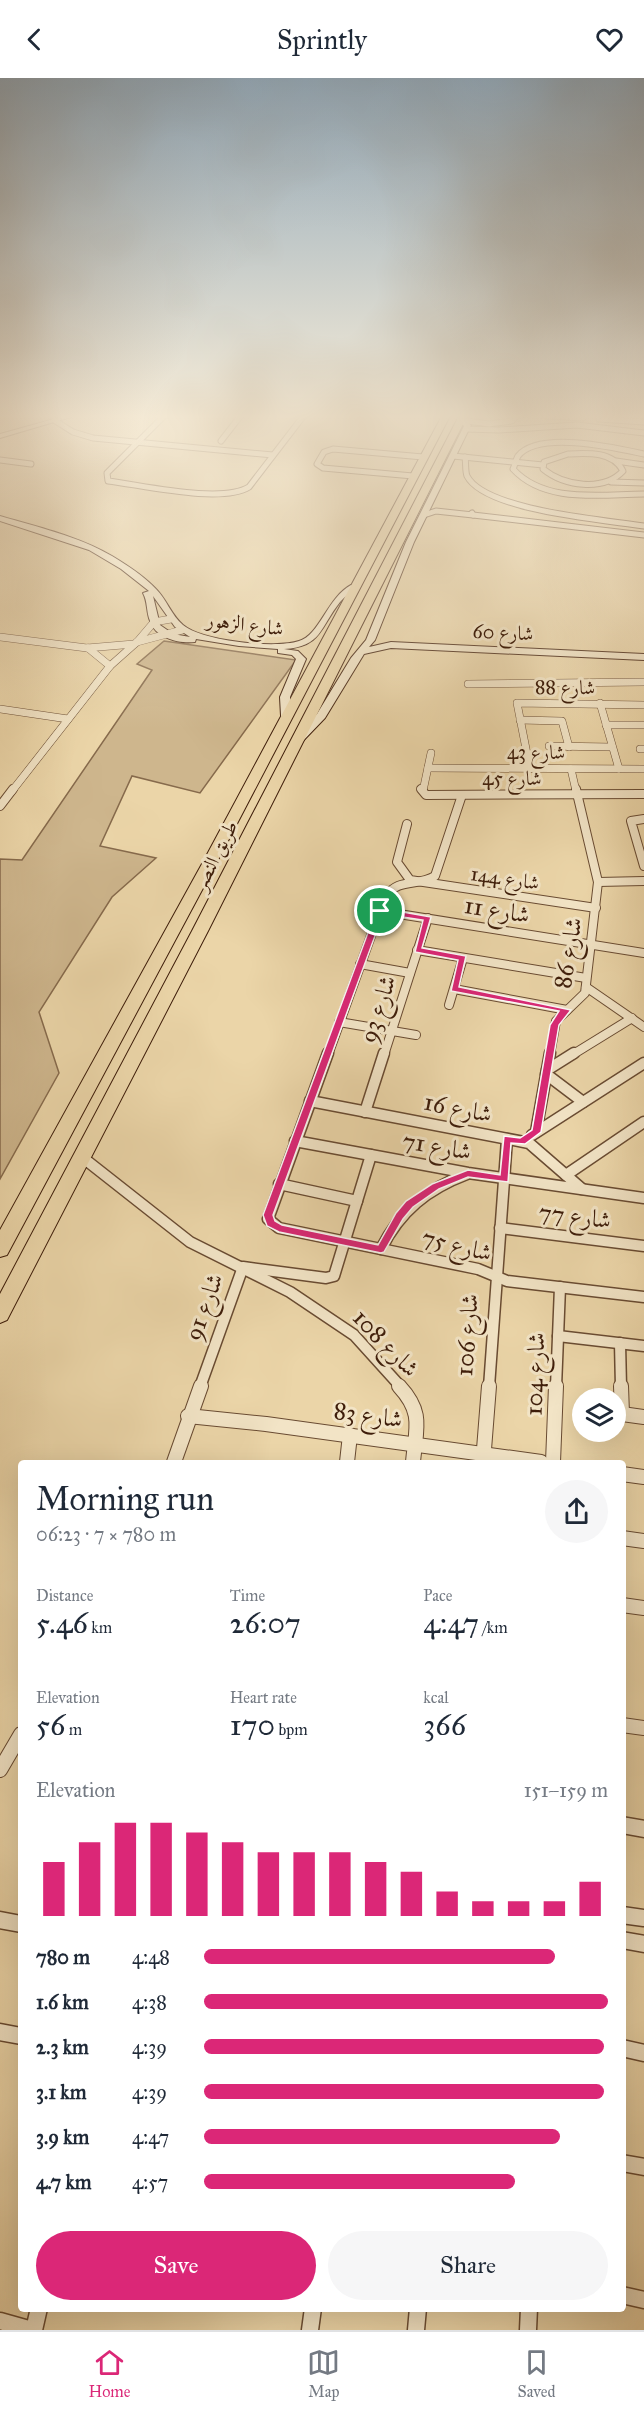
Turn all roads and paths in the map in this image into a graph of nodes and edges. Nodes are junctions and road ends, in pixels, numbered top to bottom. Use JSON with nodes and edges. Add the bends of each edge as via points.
{"nodes":[{"id":1,"x":390,"y":519,"type":"edge"},
{"id":2,"x":414,"y":519,"type":"edge"},
{"id":3,"x":420,"y":519,"type":"edge"},
{"id":4,"x":503,"y":519,"type":"edge"},
{"id":5,"x":597,"y":519,"type":"edge"},
{"id":6,"x":0,"y":520,"type":"edge"},
{"id":7,"x":644,"y":526,"type":"edge"},
{"id":8,"x":644,"y":535,"type":"edge"},
{"id":9,"x":404,"y":542,"type":"junction"},
{"id":10,"x":354,"y":587,"type":"junction"},
{"id":11,"x":171,"y":619,"type":"junction"},
{"id":12,"x":154,"y":622,"type":"junction"},
{"id":13,"x":375,"y":628,"type":"junction"},
{"id":14,"x":182,"y":630,"type":"junction"},
{"id":15,"x":169,"y":635,"type":"junction"},
{"id":16,"x":0,"y":637,"type":"edge"},
{"id":17,"x":136,"y":643,"type":"junction"},
{"id":18,"x":469,"y":646,"type":"junction"},
{"id":19,"x":87,"y":648,"type":"junction"},
{"id":20,"x":362,"y":652,"type":"junction"},
{"id":21,"x":644,"y":655,"type":"edge"},
{"id":22,"x":110,"y":666,"type":"junction"},
{"id":23,"x":644,"y":682,"type":"edge"},
{"id":24,"x":468,"y":684,"type":"dead end"},
{"id":25,"x":600,"y":703,"type":"junction"},
{"id":26,"x":644,"y":705,"type":"edge"},
{"id":27,"x":0,"y":709,"type":"edge"},
{"id":28,"x":286,"y":716,"type":"junction"},
{"id":29,"x":68,"y":719,"type":"junction"},
{"id":30,"x":520,"y":720,"type":"junction"},
{"id":31,"x":606,"y":725,"type":"junction"},
{"id":32,"x":644,"y":725,"type":"edge"},
{"id":33,"x":296,"y":742,"type":"junction"},
{"id":34,"x":549,"y":746,"type":"dead end"},
{"id":35,"x":569,"y":747,"type":"junction"},
{"id":36,"x":612,"y":747,"type":"junction"},
{"id":37,"x":431,"y":753,"type":"dead end"},
{"id":38,"x":428,"y":768,"type":"junction"},
{"id":39,"x":530,"y":769,"type":"junction"},
{"id":40,"x":571,"y":769,"type":"junction"},
{"id":41,"x":619,"y":769,"type":"junction"},
{"id":42,"x":644,"y":769,"type":"edge"},
{"id":43,"x":644,"y":794,"type":"edge"},
{"id":44,"x":462,"y":795,"type":"junction"},
{"id":45,"x":577,"y":795,"type":"junction"},
{"id":46,"x":0,"y":806,"type":"edge"},
{"id":47,"x":644,"y":819,"type":"edge"},
{"id":48,"x":407,"y":824,"type":"dead end"},
{"id":49,"x":644,"y":867,"type":"edge"},
{"id":50,"x":410,"y":880,"type":"junction"},
{"id":51,"x":644,"y":881,"type":"edge"},
{"id":52,"x":598,"y":882,"type":"junction"},
{"id":53,"x":596,"y":908,"type":"junction"},
{"id":54,"x":380,"y":911,"type":"junction"},
{"id":55,"x":428,"y":918,"type":"junction"},
{"id":56,"x":175,"y":925,"type":"junction"},
{"id":57,"x":200,"y":931,"type":"junction"},
{"id":58,"x":165,"y":944,"type":"junction"},
{"id":59,"x":590,"y":944,"type":"junction"},
{"id":60,"x":190,"y":949,"type":"junction"},
{"id":61,"x":417,"y":950,"type":"junction"},
{"id":62,"x":644,"y":953,"type":"edge"},
{"id":63,"x":463,"y":958,"type":"junction"},
{"id":64,"x":360,"y":964,"type":"junction"},
{"id":65,"x":410,"y":973,"type":"junction"},
{"id":66,"x":586,"y":983,"type":"junction"},
{"id":67,"x":454,"y":989,"type":"junction"},
{"id":68,"x":449,"y":1005,"type":"dead end"},
{"id":69,"x":567,"y":1010,"type":"junction"},
{"id":70,"x":632,"y":1018,"type":"junction"},
{"id":71,"x":339,"y":1022,"type":"junction"},
{"id":72,"x":644,"y":1027,"type":"edge"},
{"id":73,"x":391,"y":1031,"type":"junction"},
{"id":74,"x":416,"y":1035,"type":"dead end"},
{"id":75,"x":644,"y":1063,"type":"edge"},
{"id":76,"x":546,"y":1072,"type":"junction"},
{"id":77,"x":310,"y":1101,"type":"junction"},
{"id":78,"x":583,"y":1102,"type":"junction"},
{"id":79,"x":365,"y":1112,"type":"junction"},
{"id":80,"x":644,"y":1122,"type":"edge"},
{"id":81,"x":536,"y":1132,"type":"junction"},
{"id":82,"x":507,"y":1138,"type":"junction"},
{"id":83,"x":295,"y":1141,"type":"junction"},
{"id":84,"x":522,"y":1141,"type":"junction"},
{"id":85,"x":371,"y":1155,"type":"junction"},
{"id":86,"x":82,"y":1158,"type":"junction"},
{"id":87,"x":468,"y":1173,"type":"junction"},
{"id":88,"x":566,"y":1175,"type":"junction"},
{"id":89,"x":504,"y":1179,"type":"junction"},
{"id":90,"x":279,"y":1184,"type":"junction"},
{"id":91,"x":644,"y":1187,"type":"edge"},
{"id":92,"x":582,"y":1190,"type":"junction"},
{"id":93,"x":632,"y":1196,"type":"junction"},
{"id":94,"x":644,"y":1198,"type":"edge"},
{"id":95,"x":357,"y":1201,"type":"junction"},
{"id":96,"x":500,"y":1228,"type":"junction"},
{"id":97,"x":345,"y":1242,"type":"junction"},
{"id":98,"x":644,"y":1246,"type":"edge"},
{"id":99,"x":0,"y":1249,"type":"edge"},
{"id":100,"x":381,"y":1249,"type":"junction"},
{"id":101,"x":243,"y":1267,"type":"junction"},
{"id":102,"x":496,"y":1276,"type":"junction"},
{"id":103,"x":560,"y":1287,"type":"junction"},
{"id":104,"x":644,"y":1297,"type":"edge"},
{"id":105,"x":0,"y":1314,"type":"edge"},
{"id":106,"x":558,"y":1336,"type":"junction"},
{"id":107,"x":620,"y":1343,"type":"junction"},
{"id":108,"x":644,"y":1346,"type":"edge"},
{"id":109,"x":619,"y":1388,"type":"edge"},
{"id":110,"x":626,"y":1415,"type":"edge"},
{"id":111,"x":188,"y":1416,"type":"junction"},
{"id":112,"x":644,"y":1417,"type":"edge"},
{"id":113,"x":350,"y":1436,"type":"junction"},
{"id":114,"x":415,"y":1445,"type":"junction"},
{"id":115,"x":483,"y":1458,"type":"edge"},
{"id":116,"x":175,"y":1460,"type":"edge"},
{"id":117,"x":347,"y":1460,"type":"edge"},
{"id":118,"x":412,"y":1460,"type":"edge"},
{"id":119,"x":512,"y":1460,"type":"edge"},
{"id":120,"x":553,"y":1460,"type":"edge"},
{"id":121,"x":626,"y":1475,"type":"edge"},
{"id":122,"x":644,"y":1477,"type":"edge"},
{"id":123,"x":626,"y":1539,"type":"edge"},
{"id":124,"x":644,"y":1541,"type":"edge"},
{"id":125,"x":626,"y":1606,"type":"edge"},
{"id":126,"x":644,"y":1608,"type":"edge"},
{"id":127,"x":626,"y":1726,"type":"edge"},
{"id":128,"x":644,"y":1728,"type":"edge"},
{"id":129,"x":18,"y":1739,"type":"edge"},
{"id":130,"x":0,"y":1770,"type":"edge"},
{"id":131,"x":626,"y":1826,"type":"edge"},
{"id":132,"x":644,"y":1828,"type":"edge"},
{"id":133,"x":626,"y":1916,"type":"edge"},
{"id":134,"x":644,"y":1918,"type":"edge"},
{"id":135,"x":0,"y":1920,"type":"edge"},
{"id":136,"x":18,"y":1923,"type":"edge"},
{"id":137,"x":626,"y":1941,"type":"edge"},
{"id":138,"x":644,"y":1944,"type":"edge"},
{"id":139,"x":0,"y":2032,"type":"edge"},
{"id":140,"x":18,"y":2035,"type":"edge"},
{"id":141,"x":626,"y":2049,"type":"edge"},
{"id":142,"x":644,"y":2053,"type":"edge"},
{"id":143,"x":626,"y":2164,"type":"edge"},
{"id":144,"x":644,"y":2167,"type":"edge"},
{"id":145,"x":626,"y":2296,"type":"edge"},
{"id":146,"x":644,"y":2300,"type":"edge"},
{"id":147,"x":38,"y":2312,"type":"edge"},
{"id":148,"x":312,"y":2312,"type":"edge"},
{"id":149,"x":418,"y":2312,"type":"edge"},
{"id":150,"x":529,"y":2312,"type":"edge"},
{"id":151,"x":0,"y":2321,"type":"edge"},
{"id":152,"x":33,"y":2330,"type":"edge"},
{"id":153,"x":310,"y":2330,"type":"edge"},
{"id":154,"x":417,"y":2330,"type":"edge"},
{"id":155,"x":528,"y":2330,"type":"edge"}],
"edges":[{"from":1,"to":10,"type":"highway","name":"طريق النصر"},
{"from":2,"to":9,"type":"highway","name":"طريق النصر"},
{"from":3,"to":9,"type":"street"},
{"from":4,"to":8,"type":"street"},
{"from":5,"to":7,"type":"street"},
{"from":6,"to":11,"type":"street","name":"شارع الزهور","via":[[101,553],[151,587]]},
{"from":6,"to":12,"type":"street","name":"شارع الزهور","via":[[81,548],[102,560],[146,591],[153,603]]},
{"from":9,"to":13,"type":"street"},
{"from":9,"to":33,"type":"highway","name":"طريق النصر"},
{"from":10,"to":14,"type":"street","name":"شارع الزهور","via":[[340,594],[313,637],[300,646],[208,638]]},
{"from":10,"to":28,"type":"highway","name":"طريق النصر"},
{"from":11,"to":12,"type":"street"},
{"from":11,"to":14,"type":"street","name":"شارع الزهور"},
{"from":12,"to":15,"type":"street"},
{"from":12,"to":17,"type":"street"},
{"from":13,"to":18,"type":"street","name":"شارع 60","via":[[398,639]]},
{"from":13,"to":20,"type":"street"},
{"from":14,"to":15,"type":"street"},
{"from":15,"to":17,"type":"street"},
{"from":15,"to":28,"type":"street","name":"شارع الزهور","via":[[297,655],[301,662],[285,697]]},
{"from":16,"to":19,"type":"street"},
{"from":17,"to":19,"type":"street"},
{"from":17,"to":22,"type":"street"},
{"from":18,"to":20,"type":"street","name":"شارع 60","via":[[391,645]]},
{"from":18,"to":21,"type":"street","name":"شارع 60"},
{"from":19,"to":22,"type":"street"},
{"from":20,"to":33,"type":"street","via":[[321,716]]},
{"from":22,"to":29,"type":"street"},
{"from":23,"to":24,"type":"street"},
{"from":25,"to":26,"type":"street","name":"شارع 88"},
{"from":25,"to":30,"type":"street","name":"شارع 88","via":[[518,702]]},
{"from":25,"to":31,"type":"street"},
{"from":27,"to":29,"type":"street"},
{"from":28,"to":56,"type":"highway","name":"طريق النصر"},
{"from":29,"to":46,"type":"street"},
{"from":30,"to":35,"type":"street","via":[[562,721]]},
{"from":30,"to":39,"type":"street","name":"شارع 88"},
{"from":31,"to":32,"type":"street"},
{"from":31,"to":36,"type":"street"},
{"from":33,"to":57,"type":"highway","name":"طريق النصر"},
{"from":34,"to":35,"type":"street"},
{"from":35,"to":36,"type":"street"},
{"from":36,"to":41,"type":"street"},
{"from":37,"to":38,"type":"street","name":"شارع 45"},
{"from":38,"to":39,"type":"street","name":"شارع 43"},
{"from":38,"to":44,"type":"street","name":"شارع 45","via":[[422,792]]},
{"from":39,"to":40,"type":"street","name":"شارع 43"},
{"from":40,"to":41,"type":"street","name":"شارع 43"},
{"from":40,"to":45,"type":"street","name":"شارع 86"},
{"from":41,"to":42,"type":"street","name":"شارع 43"},
{"from":43,"to":45,"type":"street","name":"شارع 45"},
{"from":44,"to":45,"type":"street","name":"شارع 45"},
{"from":44,"to":50,"type":"street","via":[[435,876]]},
{"from":45,"to":52,"type":"street","name":"شارع 86"},
{"from":47,"to":49,"type":"street","via":[[631,821]]},
{"from":48,"to":50,"type":"street","via":[[397,862]]},
{"from":50,"to":53,"type":"street","name":"شارع 144"},
{"from":50,"to":54,"type":"street","via":[[388,891]]},
{"from":51,"to":52,"type":"street"},
{"from":52,"to":53,"type":"street","name":"شارع 86"},
{"from":53,"to":59,"type":"street","name":"شارع 86"},
{"from":54,"to":55,"type":"street","name":"شارع 11"},
{"from":54,"to":64,"type":"street"},
{"from":55,"to":59,"type":"street","name":"شارع 11"},
{"from":55,"to":61,"type":"street","name":"شارع 93"},
{"from":56,"to":57,"type":"highway","via":[[185,932]]},
{"from":56,"to":58,"type":"highway","name":"طريق النصر"},
{"from":57,"to":60,"type":"highway","name":"طريق النصر"},
{"from":58,"to":60,"type":"highway","via":[[180,942]]},
{"from":58,"to":99,"type":"highway","name":"طريق النصر"},
{"from":59,"to":62,"type":"street","name":"شارع 11"},
{"from":59,"to":66,"type":"street","name":"شارع 86"},
{"from":60,"to":86,"type":"highway","name":"طريق النصر"},
{"from":61,"to":63,"type":"street"},
{"from":61,"to":65,"type":"street","name":"شارع 93"},
{"from":63,"to":66,"type":"street"},
{"from":63,"to":67,"type":"street"},
{"from":64,"to":65,"type":"street"},
{"from":64,"to":71,"type":"street"},
{"from":65,"to":73,"type":"street","name":"شارع 93"},
{"from":66,"to":69,"type":"street","name":"شارع 86","via":[[579,1003]]},
{"from":66,"to":70,"type":"street"},
{"from":67,"to":68,"type":"street"},
{"from":67,"to":69,"type":"street"},
{"from":69,"to":76,"type":"street","name":"شارع 86","via":[[556,1021]]},
{"from":70,"to":72,"type":"street"},
{"from":70,"to":76,"type":"street"},
{"from":71,"to":73,"type":"street"},
{"from":71,"to":77,"type":"street"},
{"from":73,"to":74,"type":"street"},
{"from":73,"to":79,"type":"street","name":"شارع 93"},
{"from":75,"to":78,"type":"street"},
{"from":76,"to":78,"type":"street"},
{"from":76,"to":81,"type":"street","name":"شارع 86"},
{"from":77,"to":79,"type":"street","name":"شارع 16"},
{"from":77,"to":83,"type":"street"},
{"from":78,"to":81,"type":"street"},
{"from":79,"to":82,"type":"street","name":"شارع 16"},
{"from":80,"to":88,"type":"street"},
{"from":81,"to":84,"type":"street"},
{"from":82,"to":84,"type":"street","name":"شارع 16"},
{"from":82,"to":89,"type":"street","name":"شارع 106"},
{"from":83,"to":85,"type":"street","name":"شارع 71"},
{"from":83,"to":90,"type":"street"},
{"from":84,"to":88,"type":"street","name":"شارع 16","via":[[531,1143]]},
{"from":85,"to":87,"type":"street","name":"شارع 71"},
{"from":85,"to":95,"type":"street"},
{"from":86,"to":101,"type":"street","name":"شارع 108","via":[[190,1242]]},
{"from":86,"to":105,"type":"highway","name":"طريق النصر"},
{"from":87,"to":89,"type":"street","name":"شارع 71"},
{"from":87,"to":100,"type":"street","via":[[435,1187],[410,1204],[388,1232]]},
{"from":88,"to":92,"type":"street","name":"شارع 16"},
{"from":89,"to":92,"type":"street","name":"شارع 71"},
{"from":89,"to":96,"type":"street","name":"شارع 106"},
{"from":90,"to":95,"type":"street"},
{"from":90,"to":97,"type":"street","name":"شارع 75","via":[[268,1215],[271,1223]]},
{"from":91,"to":93,"type":"street"},
{"from":92,"to":93,"type":"street","name":"شارع 71"},
{"from":93,"to":94,"type":"street","name":"شارع 71"},
{"from":95,"to":97,"type":"street"},
{"from":96,"to":98,"type":"street","name":"شارع 77"},
{"from":96,"to":102,"type":"street","name":"شارع 106"},
{"from":97,"to":100,"type":"street","name":"شارع 75"},
{"from":97,"to":101,"type":"street","name":"شارع 91","via":[[337,1272],[330,1278]]},
{"from":100,"to":102,"type":"street","name":"شارع 75"},
{"from":101,"to":111,"type":"street","name":"شارع 91"},
{"from":101,"to":114,"type":"street","name":"شارع 108","via":[[290,1292],[354,1335],[412,1400],[417,1414]]},
{"from":102,"to":103,"type":"street","name":"شارع 75","via":[[507,1281]]},
{"from":102,"to":115,"type":"street","name":"شارع 106"},
{"from":103,"to":104,"type":"street","name":"شارع 75"},
{"from":103,"to":106,"type":"street","name":"شارع 104"},
{"from":106,"to":107,"type":"street"},
{"from":106,"to":120,"type":"street","name":"شارع 104"},
{"from":107,"to":108,"type":"street"},
{"from":107,"to":109,"type":"street"},
{"from":110,"to":112,"type":"street"},
{"from":111,"to":113,"type":"street","name":"شارع 83"},
{"from":111,"to":116,"type":"street","name":"شارع 91"},
{"from":113,"to":114,"type":"street","name":"شارع 83"},
{"from":113,"to":117,"type":"street"},
{"from":114,"to":115,"type":"street","name":"شارع 83"},
{"from":114,"to":118,"type":"street","name":"شارع 108"},
{"from":115,"to":119,"type":"street","name":"شارع 83"},
{"from":121,"to":122,"type":"street"},
{"from":123,"to":124,"type":"street"},
{"from":125,"to":126,"type":"street"},
{"from":127,"to":128,"type":"street"},
{"from":129,"to":130,"type":"street"},
{"from":131,"to":132,"type":"street"},
{"from":133,"to":134,"type":"street"},
{"from":135,"to":136,"type":"street"},
{"from":137,"to":138,"type":"street"},
{"from":139,"to":140,"type":"street"},
{"from":141,"to":142,"type":"street"},
{"from":143,"to":144,"type":"street"},
{"from":145,"to":146,"type":"street"},
{"from":147,"to":152,"type":"street"},
{"from":148,"to":153,"type":"street"},
{"from":149,"to":154,"type":"street"},
{"from":150,"to":155,"type":"street"},
{"from":151,"to":152,"type":"street"}]}
